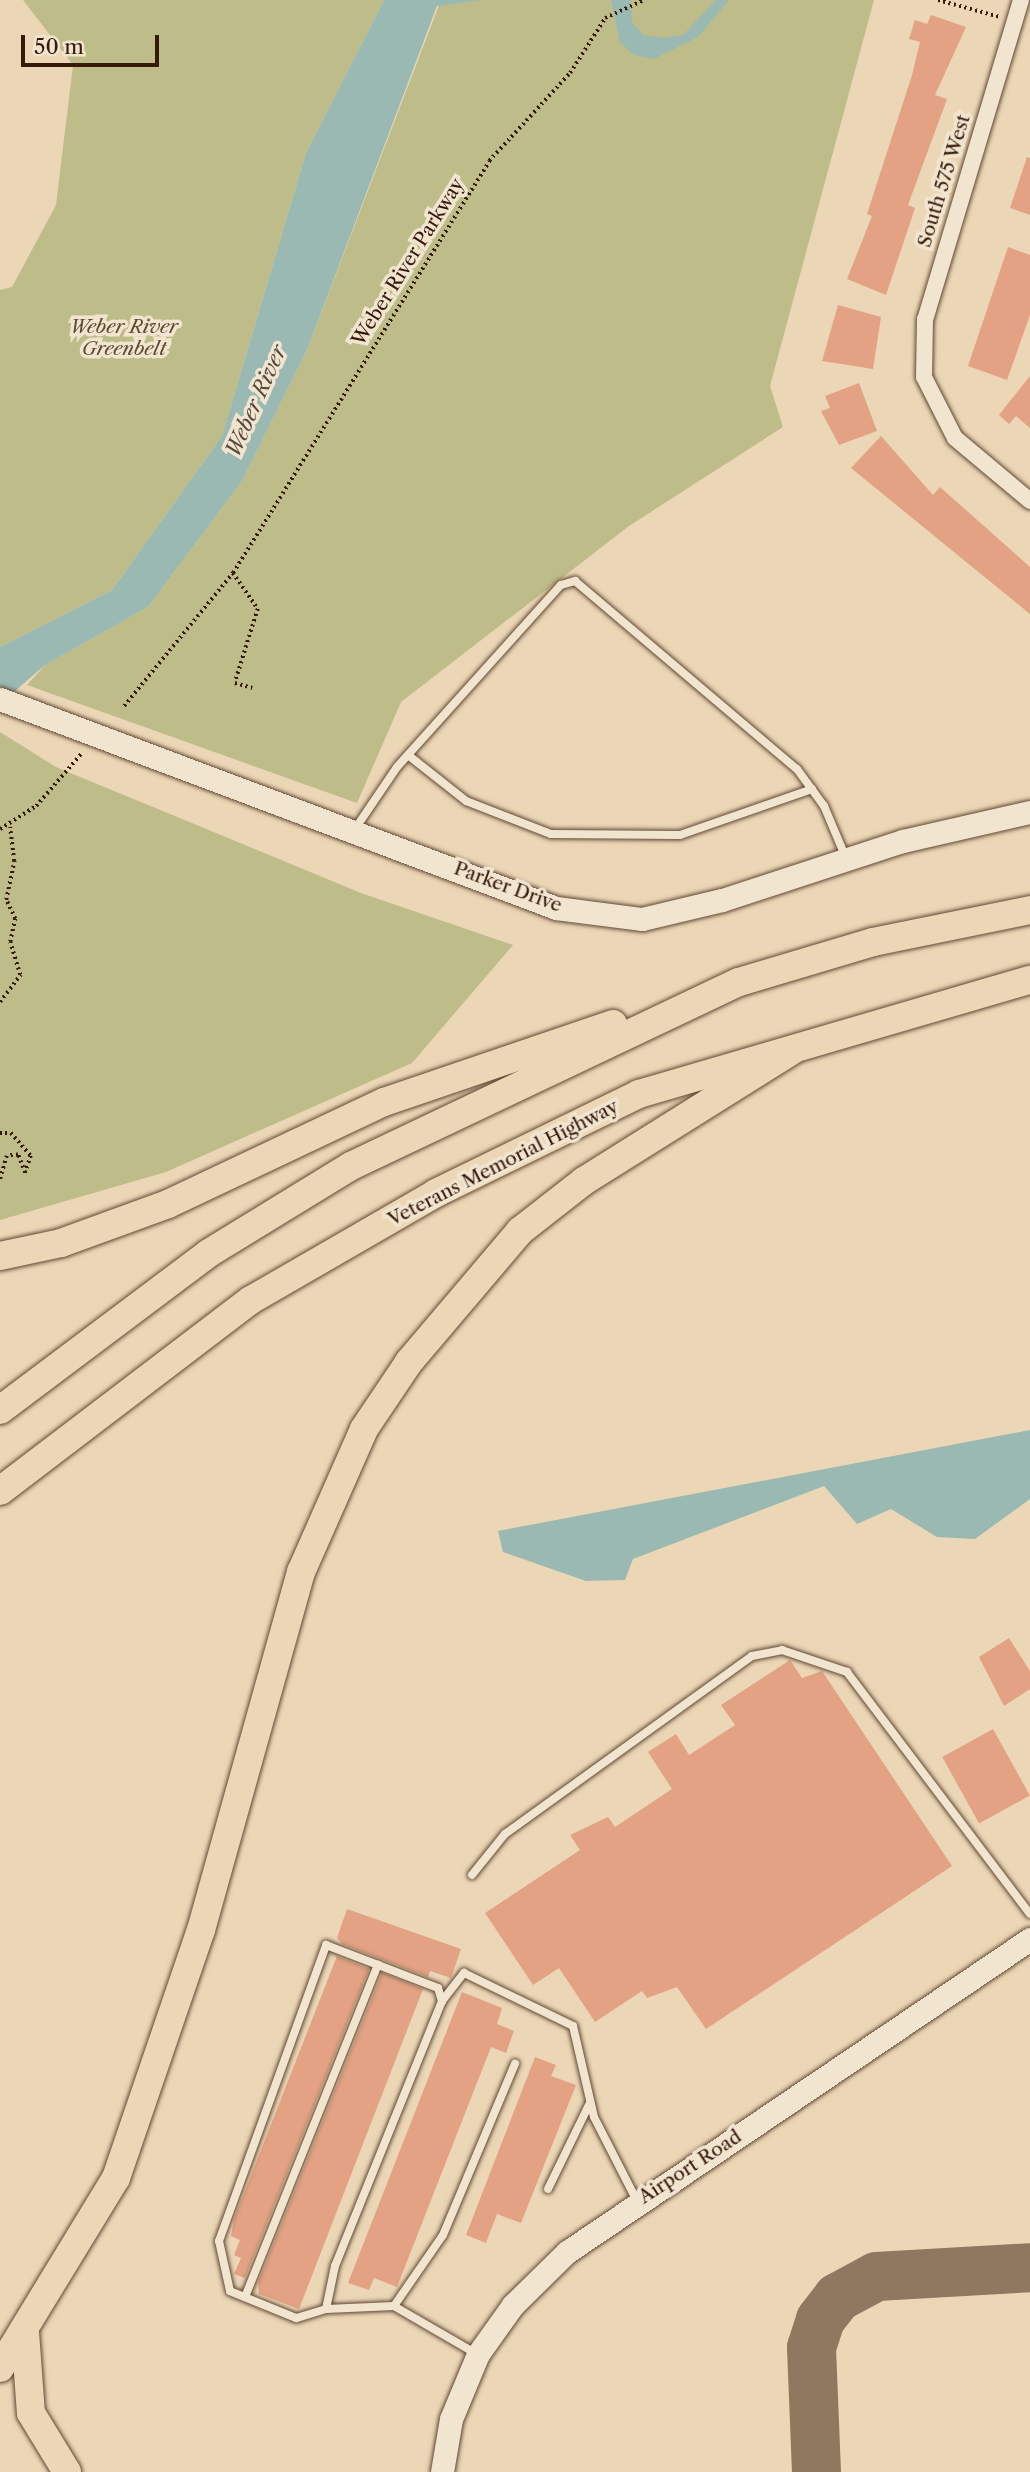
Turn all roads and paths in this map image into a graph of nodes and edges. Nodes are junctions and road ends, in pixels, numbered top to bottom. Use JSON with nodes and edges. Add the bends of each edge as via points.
{"nodes":[{"id":1,"x":644,"y":0,"type":"edge"},
{"id":2,"x":938,"y":0,"type":"edge"},
{"id":3,"x":1021,"y":0,"type":"edge"},
{"id":4,"x":1015,"y":21,"type":"junction"},
{"id":5,"x":1030,"y":501,"type":"edge"},
{"id":6,"x":233,"y":573,"type":"junction"},
{"id":7,"x":252,"y":688,"type":"dead end"},
{"id":8,"x":5,"y":701,"type":"edge"},
{"id":9,"x":124,"y":705,"type":"dead end"},
{"id":10,"x":81,"y":754,"type":"dead end"},
{"id":11,"x":408,"y":755,"type":"junction"},
{"id":12,"x":812,"y":789,"type":"junction"},
{"id":13,"x":1030,"y":812,"type":"edge"},
{"id":14,"x":10,"y":827,"type":"junction"},
{"id":15,"x":0,"y":829,"type":"edge"},
{"id":16,"x":355,"y":829,"type":"junction"},
{"id":17,"x":846,"y":859,"type":"junction"},
{"id":18,"x":1030,"y":910,"type":"edge"},
{"id":19,"x":1030,"y":980,"type":"edge"},
{"id":20,"x":738,"y":982,"type":"junction"},
{"id":21,"x":0,"y":1002,"type":"edge"},
{"id":22,"x":793,"y":1050,"type":"junction"},
{"id":23,"x":0,"y":1133,"type":"edge"},
{"id":24,"x":0,"y":1180,"type":"edge"},
{"id":25,"x":0,"y":1256,"type":"edge"},
{"id":26,"x":0,"y":1410,"type":"edge"},
{"id":27,"x":0,"y":1491,"type":"edge"},
{"id":28,"x":472,"y":1875,"type":"dead end"},
{"id":29,"x":1030,"y":1914,"type":"edge"},
{"id":30,"x":1030,"y":1939,"type":"edge"},
{"id":31,"x":377,"y":1965,"type":"junction"},
{"id":32,"x":442,"y":2001,"type":"junction"},
{"id":33,"x":515,"y":2064,"type":"dead end"},
{"id":34,"x":590,"y":2103,"type":"junction"},
{"id":35,"x":548,"y":2189,"type":"dead end"},
{"id":36,"x":637,"y":2202,"type":"junction"},
{"id":37,"x":245,"y":2297,"type":"junction"},
{"id":38,"x":394,"y":2306,"type":"junction"},
{"id":39,"x":326,"y":2309,"type":"junction"},
{"id":40,"x":25,"y":2332,"type":"junction"},
{"id":41,"x":478,"y":2354,"type":"junction"},
{"id":42,"x":0,"y":2368,"type":"edge"},
{"id":43,"x":67,"y":2472,"type":"edge"},
{"id":44,"x":442,"y":2472,"type":"edge"}],
"edges":[{"from":1,"to":6,"type":"path","name":"Weber River Parkway","via":[[605,18],[570,73],[489,161]]},
{"from":2,"to":4,"type":"path"},
{"from":3,"to":4,"type":"street","name":"South 575 West"},
{"from":4,"to":5,"type":"street","name":"South 575 West","via":[[925,319],[924,377],[955,438]]},
{"from":6,"to":7,"type":"path","via":[[258,609],[235,683]]},
{"from":6,"to":9,"type":"path","name":"Weber River Parkway"},
{"from":8,"to":16,"type":"street","name":"Parker Drive"},
{"from":10,"to":14,"type":"path"},
{"from":11,"to":12,"type":"lane","via":[[466,802],[551,834],[680,835]]},
{"from":11,"to":12,"type":"lane","via":[[561,585],[575,581],[797,769]]},
{"from":11,"to":16,"type":"lane","via":[[371,797]]},
{"from":12,"to":17,"type":"lane"},
{"from":13,"to":17,"type":"street","name":"Parker Drive"},
{"from":14,"to":15,"type":"path"},
{"from":14,"to":21,"type":"path","via":[[14,861],[6,900],[15,919],[10,942],[20,975]]},
{"from":16,"to":17,"type":"street","name":"Parker Drive","via":[[555,908],[642,919]]},
{"from":18,"to":20,"type":"highway","via":[[873,942]]},
{"from":19,"to":22,"type":"highway","name":"Veterans Memorial Highway"},
{"from":20,"to":25,"type":"highway","via":[[384,1102],[168,1204],[61,1243]]},
{"from":20,"to":26,"type":"highway","via":[[351,1166],[209,1254]]},
{"from":22,"to":27,"type":"highway","name":"Veterans Memorial Highway","via":[[639,1094],[436,1193],[251,1300]]},
{"from":22,"to":40,"type":"highway","via":[[584,1181],[520,1231],[409,1362],[364,1429],[301,1572],[201,1930],[116,2178]]},
{"from":23,"to":24,"type":"path","via":[[10,1133],[31,1156],[25,1172],[18,1155],[7,1156]]},
{"from":28,"to":29,"type":"lane","via":[[505,1833],[752,1656],[782,1650],[846,1672]]},
{"from":30,"to":36,"type":"street","name":"Airport Road"},
{"from":31,"to":32,"type":"lane","via":[[438,1988]]},
{"from":31,"to":37,"type":"lane"},
{"from":31,"to":37,"type":"lane","via":[[327,1945],[219,2241],[230,2291]]},
{"from":32,"to":34,"type":"lane","via":[[464,1973],[573,2026]]},
{"from":32,"to":39,"type":"lane","via":[[335,2266]]},
{"from":33,"to":38,"type":"lane","via":[[443,2235]]},
{"from":34,"to":35,"type":"lane"},
{"from":34,"to":36,"type":"lane"},
{"from":36,"to":41,"type":"street","name":"Airport Road","via":[[567,2252],[513,2305]]},
{"from":37,"to":39,"type":"lane","via":[[296,2318]]},
{"from":38,"to":39,"type":"lane"},
{"from":38,"to":41,"type":"lane"},
{"from":40,"to":42,"type":"highway"},
{"from":40,"to":43,"type":"highway","via":[[31,2413]]},
{"from":41,"to":44,"type":"street","name":"Airport Road","via":[[451,2419]]}]}
